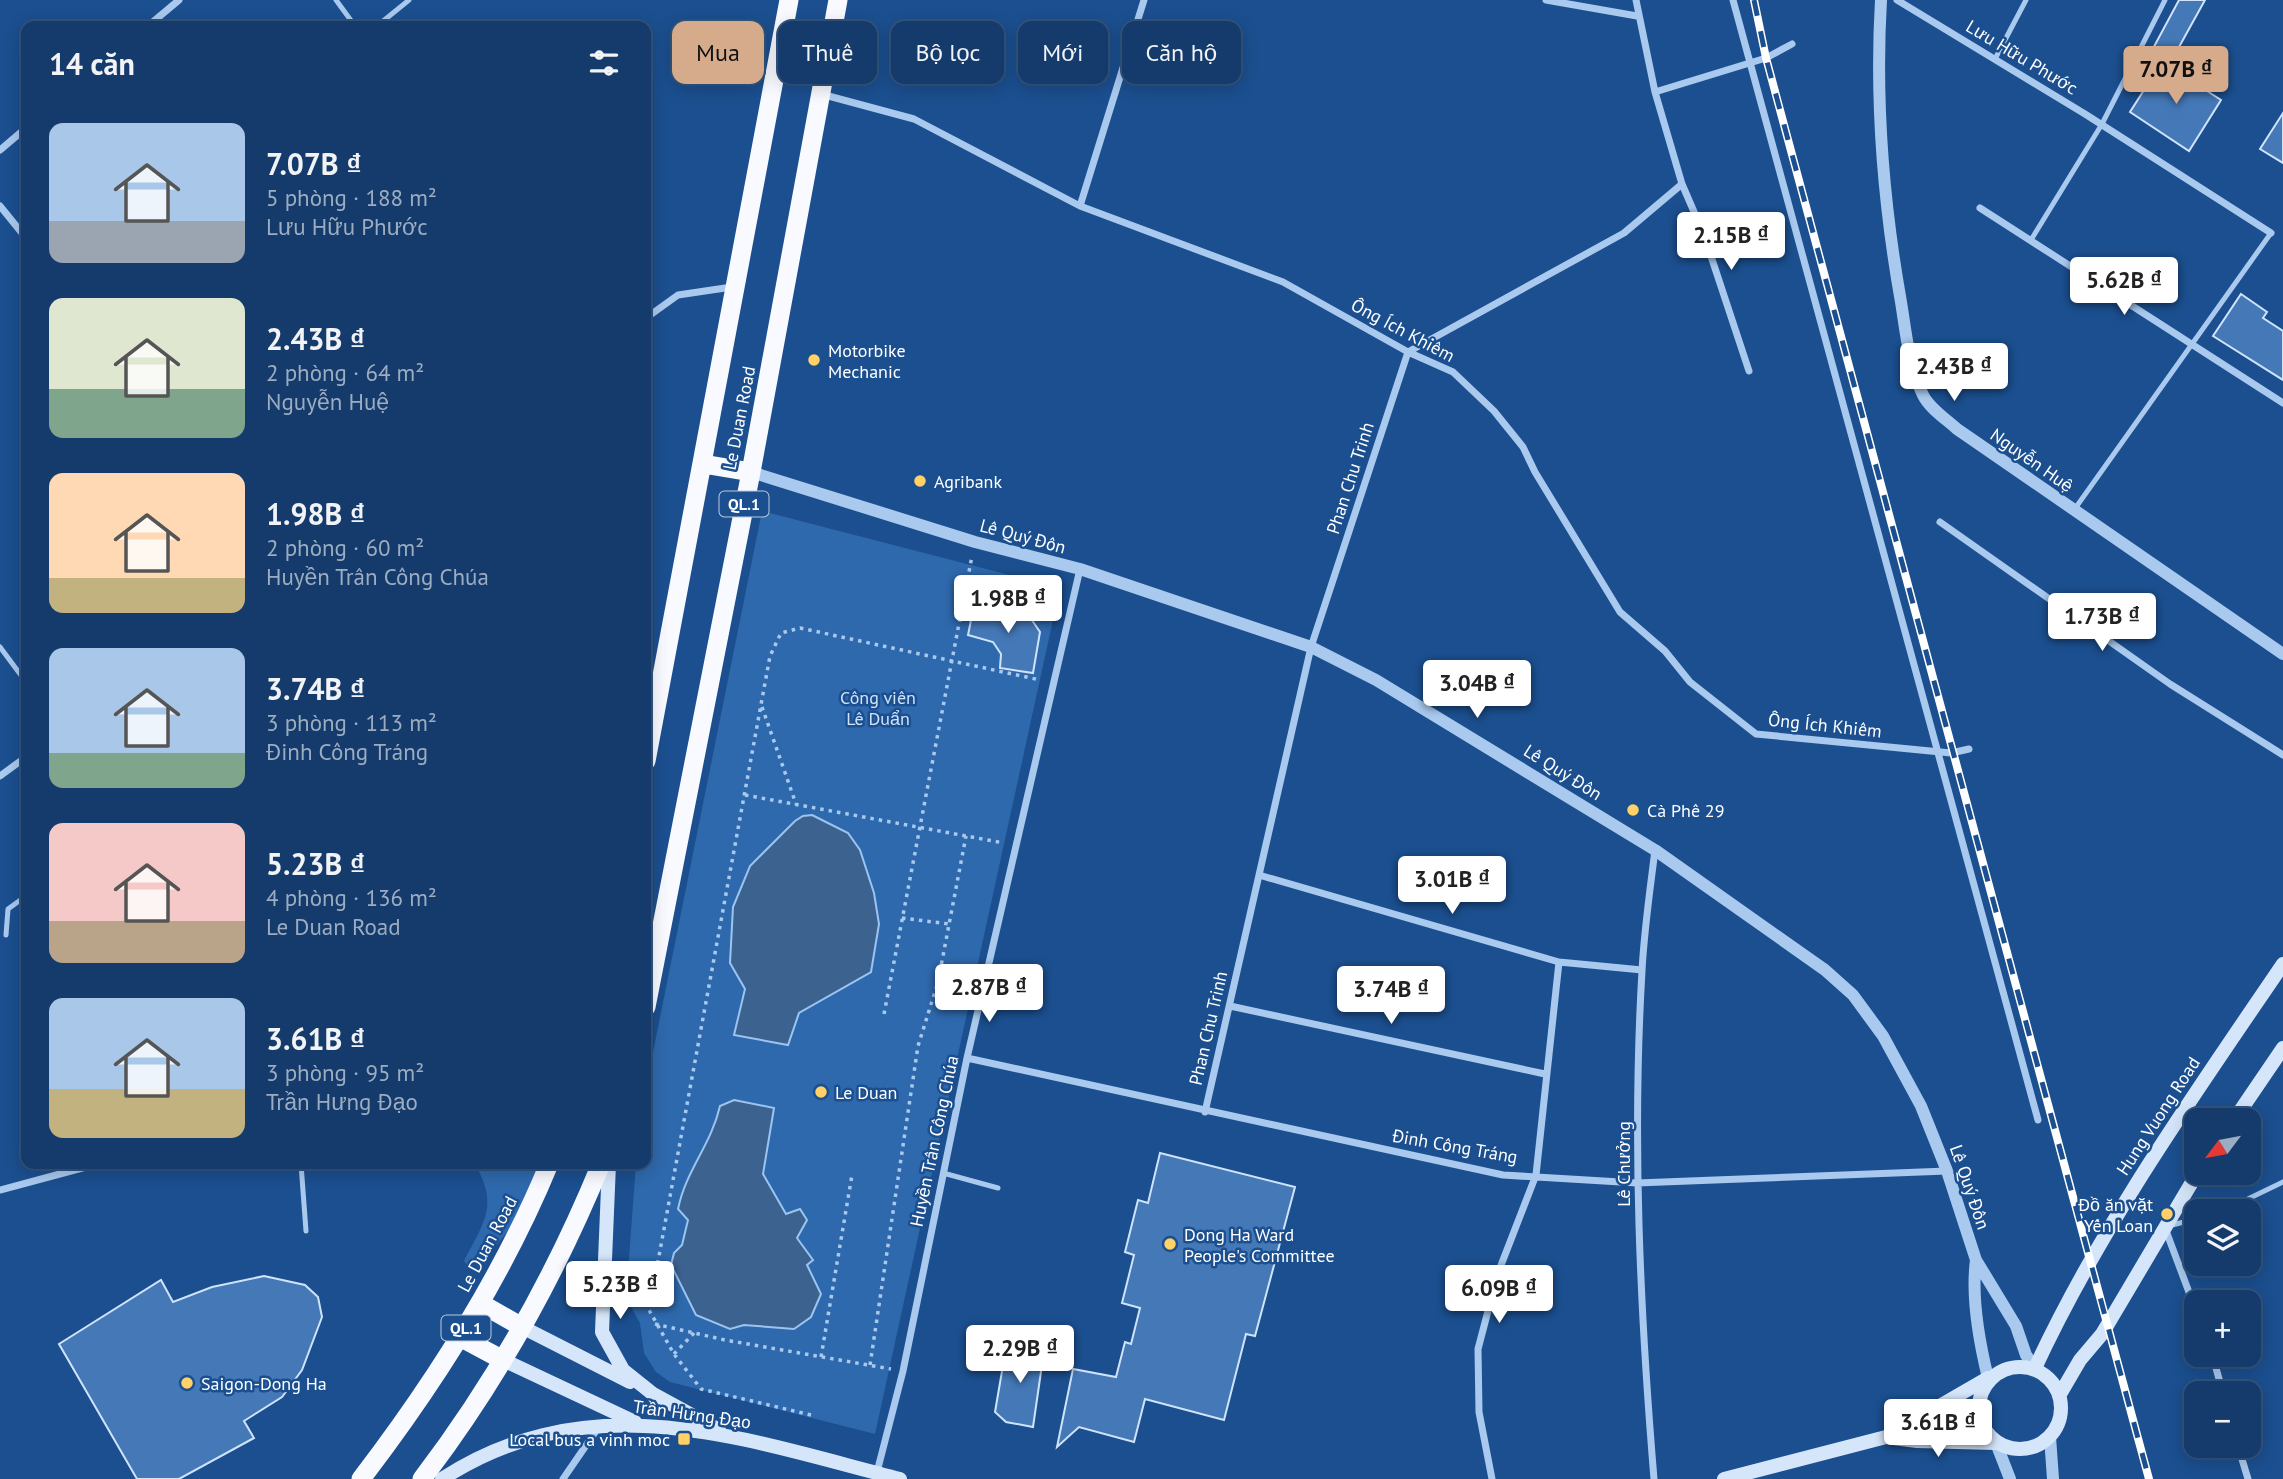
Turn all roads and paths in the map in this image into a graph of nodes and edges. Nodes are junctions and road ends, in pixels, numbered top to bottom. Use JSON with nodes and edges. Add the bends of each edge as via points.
{"nodes":[{"id":1,"x":179,"y":0,"type":"edge"},
{"id":2,"x":336,"y":0,"type":"edge"},
{"id":3,"x":409,"y":0,"type":"edge"},
{"id":4,"x":789,"y":0,"type":"edge"},
{"id":5,"x":838,"y":0,"type":"edge"},
{"id":6,"x":1144,"y":0,"type":"edge"},
{"id":7,"x":1546,"y":0,"type":"edge"},
{"id":8,"x":1636,"y":0,"type":"edge"},
{"id":9,"x":1733,"y":0,"type":"edge"},
{"id":10,"x":1881,"y":0,"type":"edge"},
{"id":11,"x":1896,"y":0,"type":"edge"},
{"id":12,"x":2026,"y":0,"type":"edge"},
{"id":13,"x":2165,"y":0,"type":"edge"},
{"id":14,"x":1637,"y":16,"type":"junction"},
{"id":15,"x":154,"y":21,"type":"edge"},
{"id":16,"x":351,"y":21,"type":"edge"},
{"id":17,"x":383,"y":21,"type":"edge"},
{"id":18,"x":1792,"y":44,"type":"dead end"},
{"id":19,"x":1995,"y":59,"type":"junction"},
{"id":20,"x":1748,"y":62,"type":"junction"},
{"id":21,"x":1655,"y":92,"type":"junction"},
{"id":22,"x":821,"y":93,"type":"junction"},
{"id":23,"x":2102,"y":124,"type":"junction"},
{"id":24,"x":21,"y":132,"type":"edge"},
{"id":25,"x":0,"y":150,"type":"edge"},
{"id":26,"x":1682,"y":184,"type":"junction"},
{"id":27,"x":1080,"y":205,"type":"junction"},
{"id":28,"x":0,"y":206,"type":"edge"},
{"id":29,"x":1980,"y":208,"type":"dead end"},
{"id":30,"x":21,"y":232,"type":"edge"},
{"id":31,"x":2271,"y":233,"type":"joint"},
{"id":32,"x":2031,"y":240,"type":"junction"},
{"id":33,"x":736,"y":286,"type":"junction"},
{"id":34,"x":651,"y":314,"type":"edge"},
{"id":35,"x":2192,"y":344,"type":"junction"},
{"id":36,"x":1408,"y":352,"type":"junction"},
{"id":37,"x":1749,"y":371,"type":"dead end"},
{"id":38,"x":2283,"y":403,"type":"edge"},
{"id":39,"x":703,"y":464,"type":"junction"},
{"id":40,"x":751,"y":472,"type":"junction"},
{"id":41,"x":2074,"y":510,"type":"junction"},
{"id":42,"x":1940,"y":522,"type":"dead end"},
{"id":43,"x":975,"y":542,"type":"junction"},
{"id":44,"x":1080,"y":569,"type":"junction"},
{"id":45,"x":0,"y":647,"type":"edge"},
{"id":46,"x":1311,"y":647,"type":"junction"},
{"id":47,"x":2283,"y":654,"type":"edge"},
{"id":48,"x":951,"y":661,"type":"junction"},
{"id":49,"x":21,"y":675,"type":"edge"},
{"id":50,"x":1054,"y":683,"type":"junction"},
{"id":51,"x":762,"y":706,"type":"junction"},
{"id":52,"x":651,"y":735,"type":"edge"},
{"id":53,"x":1969,"y":749,"type":"dead end"},
{"id":54,"x":1940,"y":752,"type":"junction"},
{"id":55,"x":2283,"y":755,"type":"edge"},
{"id":56,"x":21,"y":761,"type":"edge"},
{"id":57,"x":0,"y":776,"type":"edge"},
{"id":58,"x":745,"y":794,"type":"junction"},
{"id":59,"x":796,"y":804,"type":"junction"},
{"id":60,"x":919,"y":827,"type":"junction"},
{"id":61,"x":965,"y":836,"type":"junction"},
{"id":62,"x":1016,"y":845,"type":"junction"},
{"id":63,"x":1655,"y":850,"type":"junction"},
{"id":64,"x":1259,"y":876,"type":"junction"},
{"id":65,"x":21,"y":900,"type":"edge"},
{"id":66,"x":902,"y":918,"type":"junction"},
{"id":67,"x":949,"y":925,"type":"junction"},
{"id":68,"x":6,"y":935,"type":"dead end"},
{"id":69,"x":1559,"y":961,"type":"junction"},
{"id":70,"x":2283,"y":964,"type":"edge"},
{"id":71,"x":1642,"y":970,"type":"junction"},
{"id":72,"x":651,"y":982,"type":"edge"},
{"id":73,"x":1230,"y":1006,"type":"junction"},
{"id":74,"x":884,"y":1014,"type":"dead end"},
{"id":75,"x":2283,"y":1048,"type":"edge"},
{"id":76,"x":967,"y":1058,"type":"junction"},
{"id":77,"x":1545,"y":1074,"type":"junction"},
{"id":78,"x":2242,"y":1108,"type":"edge"},
{"id":79,"x":1205,"y":1112,"type":"junction"},
{"id":80,"x":2038,"y":1119,"type":"dead end"},
{"id":81,"x":78,"y":1169,"type":"edge"},
{"id":82,"x":301,"y":1169,"type":"edge"},
{"id":83,"x":547,"y":1169,"type":"edge"},
{"id":84,"x":599,"y":1169,"type":"edge"},
{"id":85,"x":609,"y":1169,"type":"edge"},
{"id":86,"x":1947,"y":1171,"type":"junction"},
{"id":87,"x":943,"y":1173,"type":"junction"},
{"id":88,"x":852,"y":1175,"type":"dead end"},
{"id":89,"x":1536,"y":1175,"type":"junction"},
{"id":90,"x":2283,"y":1182,"type":"edge"},
{"id":91,"x":1637,"y":1183,"type":"junction"},
{"id":92,"x":2190,"y":1185,"type":"edge"},
{"id":93,"x":998,"y":1188,"type":"dead end"},
{"id":94,"x":0,"y":1190,"type":"edge"},
{"id":95,"x":2248,"y":1199,"type":"edge"},
{"id":96,"x":2184,"y":1222,"type":"edge"},
{"id":97,"x":2165,"y":1227,"type":"junction"},
{"id":98,"x":306,"y":1231,"type":"dead end"},
{"id":99,"x":1976,"y":1260,"type":"junction"},
{"id":100,"x":2188,"y":1290,"type":"edge"},
{"id":101,"x":480,"y":1303,"type":"junction"},
{"id":102,"x":655,"y":1324,"type":"junction"},
{"id":103,"x":522,"y":1327,"type":"junction"},
{"id":104,"x":694,"y":1333,"type":"junction"},
{"id":105,"x":460,"y":1337,"type":"junction"},
{"id":106,"x":674,"y":1354,"type":"junction"},
{"id":107,"x":821,"y":1357,"type":"junction"},
{"id":108,"x":503,"y":1360,"type":"junction"},
{"id":109,"x":870,"y":1365,"type":"junction"},
{"id":110,"x":2035,"y":1368,"type":"junction"},
{"id":111,"x":903,"y":1371,"type":"junction"},
{"id":112,"x":1988,"y":1378,"type":"junction"},
{"id":113,"x":653,"y":1394,"type":"junction"},
{"id":114,"x":2059,"y":1396,"type":"junction"},
{"id":115,"x":811,"y":1415,"type":"dead end"},
{"id":116,"x":638,"y":1423,"type":"junction"},
{"id":117,"x":600,"y":1426,"type":"junction"},
{"id":118,"x":726,"y":1434,"type":"junction"},
{"id":119,"x":1886,"y":1437,"type":"junction"},
{"id":120,"x":2050,"y":1437,"type":"junction"},
{"id":121,"x":1996,"y":1443,"type":"junction"},
{"id":122,"x":2242,"y":1458,"type":"edge"},
{"id":123,"x":877,"y":1473,"type":"junction"},
{"id":124,"x":361,"y":1479,"type":"edge"},
{"id":125,"x":422,"y":1479,"type":"edge"},
{"id":126,"x":442,"y":1479,"type":"edge"},
{"id":127,"x":563,"y":1479,"type":"edge"},
{"id":128,"x":900,"y":1479,"type":"edge"},
{"id":129,"x":1492,"y":1479,"type":"edge"},
{"id":130,"x":1654,"y":1479,"type":"edge"},
{"id":131,"x":1724,"y":1479,"type":"edge"},
{"id":132,"x":2010,"y":1479,"type":"edge"},
{"id":133,"x":2053,"y":1479,"type":"edge"},
{"id":134,"x":2248,"y":1479,"type":"edge"}],
"edges":[{"from":1,"to":15,"type":"street"},
{"from":2,"to":16,"type":"lane"},
{"from":3,"to":17,"type":"lane"},
{"from":4,"to":33,"type":"highway","name":"Le Duan Road","number":"QL.1"},
{"from":5,"to":22,"type":"highway","name":"Le Duan Road","number":"QL.1"},
{"from":6,"to":27,"type":"street"},
{"from":7,"to":14,"type":"street"},
{"from":8,"to":14,"type":"street"},
{"from":9,"to":20,"type":"street"},
{"from":10,"to":41,"type":"street","name":"Nguyễn Huệ","via":[[1877,69],[1880,139],[1912,366],[1924,398],[1957,429]]},
{"from":11,"to":19,"type":"street","name":"Lưu Hữu Phước"},
{"from":12,"to":19,"type":"lane"},
{"from":13,"to":23,"type":"lane"},
{"from":14,"to":21,"type":"street"},
{"from":18,"to":20,"type":"street"},
{"from":19,"to":23,"type":"street","name":"Lưu Hữu Phước"},
{"from":20,"to":21,"type":"street"},
{"from":20,"to":54,"type":"street"},
{"from":21,"to":26,"type":"street"},
{"from":22,"to":27,"type":"street","name":"Ông Ích Khiêm","via":[[914,119]]},
{"from":22,"to":40,"type":"highway","name":"Le Duan Road","number":"QL.1"},
{"from":23,"to":31,"type":"street","name":"Lưu Hữu Phước"},
{"from":23,"to":32,"type":"lane"},
{"from":24,"to":25,"type":"street"},
{"from":26,"to":36,"type":"street","via":[[1624,233]]},
{"from":26,"to":37,"type":"street","via":[[1704,235]]},
{"from":27,"to":36,"type":"street","name":"Ông Ích Khiêm","via":[[1283,282]]},
{"from":28,"to":30,"type":"street"},
{"from":29,"to":32,"type":"street"},
{"from":31,"to":35,"type":"lane"},
{"from":32,"to":35,"type":"street"},
{"from":33,"to":34,"type":"street","via":[[678,295]]},
{"from":33,"to":39,"type":"highway","name":"Le Duan Road","number":"QL.1"},
{"from":35,"to":38,"type":"street"},
{"from":35,"to":41,"type":"lane"},
{"from":36,"to":46,"type":"street","name":"Phan Chu Trinh"},
{"from":36,"to":54,"type":"street","name":"Ông Ích Khiêm","via":[[1453,372],[1494,411],[1523,447],[1620,612],[1665,651],[1690,682],[1756,734]]},
{"from":39,"to":40,"type":"highway"},
{"from":39,"to":52,"type":"highway","name":"Le Duan Road","number":"QL.1"},
{"from":40,"to":43,"type":"street","name":"Lê Quý Đôn"},
{"from":40,"to":72,"type":"highway","name":"Le Duan Road","number":"QL.1"},
{"from":41,"to":47,"type":"street","name":"Nguyễn Huệ"},
{"from":42,"to":55,"type":"street","via":[[2170,684]]},
{"from":43,"to":44,"type":"street","name":"Lê Quý Đôn"},
{"from":43,"to":48,"type":"path"},
{"from":44,"to":46,"type":"street","name":"Lê Quý Đôn"},
{"from":44,"to":50,"type":"street","name":"Huyền Trân Công Chúa"},
{"from":45,"to":49,"type":"lane"},
{"from":46,"to":63,"type":"street","name":"Lê Quý Đôn","via":[[1376,680]]},
{"from":46,"to":64,"type":"street","name":"Phan Chu Trinh"},
{"from":48,"to":50,"type":"path"},
{"from":48,"to":51,"type":"path","via":[[789,629],[775,642],[770,656]]},
{"from":48,"to":60,"type":"path"},
{"from":50,"to":62,"type":"street","name":"Huyền Trân Công Chúa"},
{"from":51,"to":58,"type":"path"},
{"from":51,"to":59,"type":"path"},
{"from":53,"to":54,"type":"street","name":"Ông Ích Khiêm"},
{"from":54,"to":80,"type":"street"},
{"from":56,"to":57,"type":"street"},
{"from":58,"to":59,"type":"path"},
{"from":58,"to":102,"type":"path","via":[[650,1291],[649,1310]]},
{"from":59,"to":60,"type":"path"},
{"from":60,"to":61,"type":"path"},
{"from":60,"to":66,"type":"path"},
{"from":61,"to":62,"type":"path"},
{"from":61,"to":67,"type":"path"},
{"from":62,"to":76,"type":"street","name":"Huyền Trân Công Chúa"},
{"from":63,"to":71,"type":"street","name":"Lê Chưởng"},
{"from":63,"to":86,"type":"street","name":"Lê Quý Đôn","via":[[1825,970],[1853,995],[1883,1035],[1921,1107]]},
{"from":64,"to":69,"type":"street"},
{"from":64,"to":73,"type":"street","name":"Phan Chu Trinh"},
{"from":65,"to":68,"type":"lane","via":[[8,909]]},
{"from":66,"to":67,"type":"path"},
{"from":66,"to":74,"type":"path"},
{"from":67,"to":109,"type":"path","via":[[918,1046]]},
{"from":69,"to":71,"type":"street"},
{"from":69,"to":77,"type":"street"},
{"from":70,"to":110,"type":"main road","name":"Hung Vuong Road","via":[[2158,1148],[2064,1306]]},
{"from":71,"to":91,"type":"street","name":"Lê Chưởng"},
{"from":73,"to":77,"type":"street"},
{"from":73,"to":79,"type":"street","name":"Phan Chu Trinh"},
{"from":75,"to":78,"type":"main road"},
{"from":76,"to":79,"type":"street","name":"Đinh Công Tráng"},
{"from":76,"to":87,"type":"street","name":"Huyền Trân Công Chúa"},
{"from":77,"to":89,"type":"street"},
{"from":79,"to":89,"type":"street","name":"Đinh Công Tráng","via":[[1503,1175]]},
{"from":81,"to":94,"type":"street"},
{"from":82,"to":98,"type":"lane"},
{"from":83,"to":101,"type":"highway","name":"Le Duan Road","number":"QL.1","via":[[524,1224]]},
{"from":84,"to":103,"type":"highway","number":"QL.1","via":[[568,1245]]},
{"from":85,"to":113,"type":"main road","via":[[602,1332],[623,1370]]},
{"from":86,"to":91,"type":"street","name":"Đinh Công Tráng"},
{"from":86,"to":99,"type":"street","name":"Lê Quý Đôn"},
{"from":87,"to":93,"type":"lane"},
{"from":87,"to":111,"type":"street","name":"Huyền Trân Công Chúa"},
{"from":88,"to":107,"type":"path"},
{"from":89,"to":91,"type":"street","name":"Đinh Công Tráng"},
{"from":89,"to":129,"type":"street","via":[[1498,1273],[1478,1349],[1479,1412]]},
{"from":90,"to":95,"type":"lane"},
{"from":91,"to":130,"type":"street","name":"Lê Chưởng"},
{"from":92,"to":97,"type":"main road"},
{"from":96,"to":97,"type":"lane"},
{"from":97,"to":100,"type":"street"},
{"from":97,"to":114,"type":"main road"},
{"from":99,"to":110,"type":"street","name":"Lê Quý Đôn","via":[[2016,1325]]},
{"from":99,"to":112,"type":"street","name":"Lê Quý Đôn","via":[[1973,1281]]},
{"from":101,"to":103,"type":"highway"},
{"from":101,"to":105,"type":"highway","name":"Le Duan Road","number":"QL.1"},
{"from":102,"to":104,"type":"path"},
{"from":102,"to":106,"type":"path"},
{"from":103,"to":108,"type":"highway","number":"QL.1"},
{"from":103,"to":113,"type":"main road"},
{"from":104,"to":106,"type":"path"},
{"from":104,"to":107,"type":"path"},
{"from":105,"to":108,"type":"highway"},
{"from":105,"to":124,"type":"highway","name":"Le Duan Road","number":"QL.1","via":[[408,1418]]},
{"from":106,"to":115,"type":"path","via":[[701,1389]]},
{"from":107,"to":109,"type":"path"},
{"from":108,"to":116,"type":"main road"},
{"from":108,"to":125,"type":"highway","number":"QL.1"},
{"from":109,"to":111,"type":"path"},
{"from":110,"to":112,"type":"main road","via":[[2018,1367]]},
{"from":110,"to":114,"type":"main road"},
{"from":111,"to":123,"type":"street","name":"Huyền Trân Công Chúa"},
{"from":112,"to":119,"type":"main road"},
{"from":112,"to":121,"type":"main road","via":[[1978,1412]]},
{"from":113,"to":118,"type":"main road"},
{"from":114,"to":120,"type":"main road","via":[[2059,1423]]},
{"from":116,"to":117,"type":"main road","name":"Trần Hưng Đạo"},
{"from":116,"to":118,"type":"main road","name":"Trần Hưng Đạo"},
{"from":117,"to":126,"type":"main road","name":"Trần Hưng Đạo","via":[[523,1442],[475,1458]]},
{"from":117,"to":127,"type":"street"},
{"from":118,"to":123,"type":"main road","name":"Trần Hưng Đạo"},
{"from":119,"to":121,"type":"main road"},
{"from":119,"to":131,"type":"main road"},
{"from":120,"to":121,"type":"main road","via":[[2034,1448],[2014,1450]]},
{"from":120,"to":133,"type":"street"},
{"from":121,"to":132,"type":"street"},
{"from":122,"to":134,"type":"street"},
{"from":123,"to":128,"type":"main road","name":"Trần Hưng Đạo"}]}
